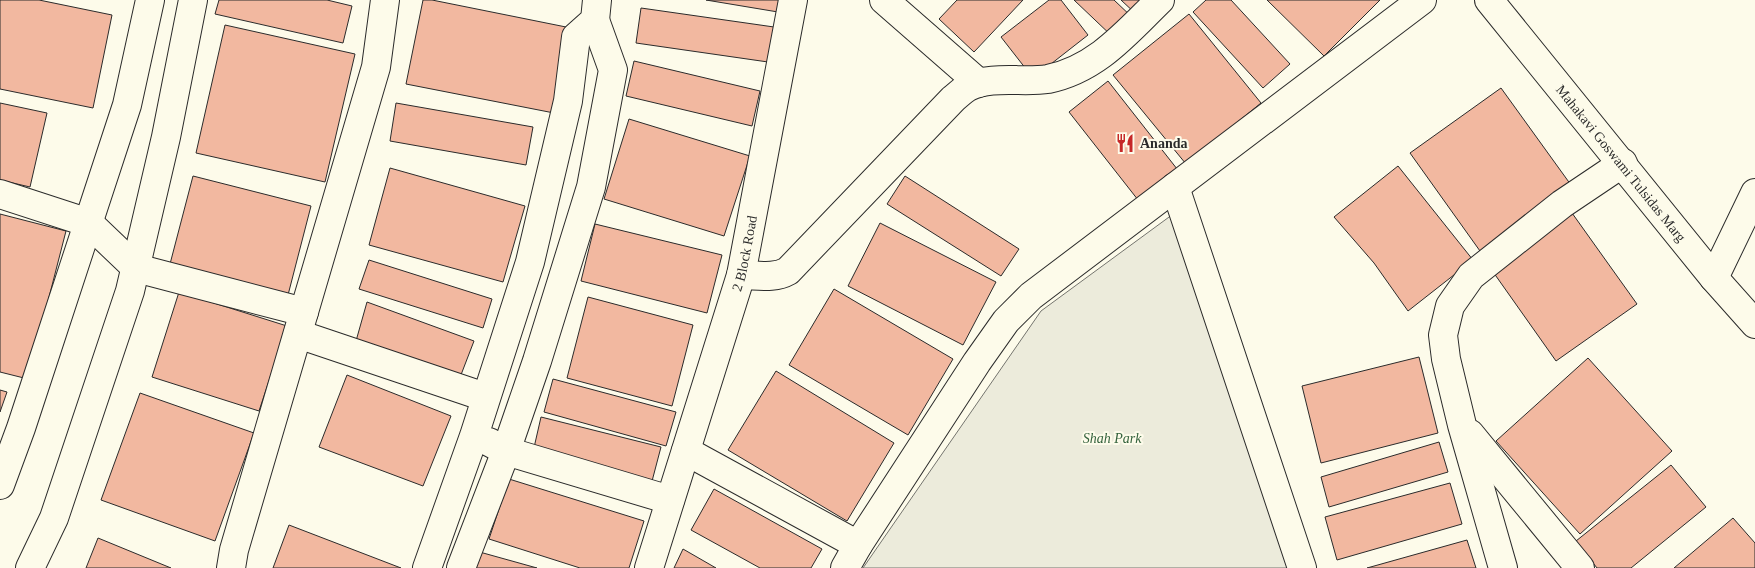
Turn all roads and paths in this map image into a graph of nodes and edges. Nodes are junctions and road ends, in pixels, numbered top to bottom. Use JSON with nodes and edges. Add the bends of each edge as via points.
{"nodes":[{"id":1,"x":150,"y":0,"type":"edge"},
{"id":2,"x":193,"y":0,"type":"edge"},
{"id":3,"x":385,"y":0,"type":"edge"},
{"id":4,"x":793,"y":0,"type":"edge"},
{"id":5,"x":884,"y":0,"type":"edge"},
{"id":6,"x":1160,"y":0,"type":"edge"},
{"id":7,"x":1422,"y":0,"type":"edge"},
{"id":8,"x":1489,"y":0,"type":"edge"},
{"id":9,"x":596,"y":10,"type":"edge"},
{"id":10,"x":979,"y":83,"type":"junction"},
{"id":11,"x":1623,"y":163,"type":"junction"},
{"id":12,"x":1175,"y":187,"type":"junction"},
{"id":13,"x":1755,"y":192,"type":"edge"},
{"id":14,"x":0,"y":194,"type":"edge"},
{"id":15,"x":88,"y":223,"type":"junction"},
{"id":16,"x":136,"y":268,"type":"junction"},
{"id":17,"x":741,"y":275,"type":"junction"},
{"id":18,"x":1714,"y":278,"type":"junction"},
{"id":19,"x":301,"y":323,"type":"junction"},
{"id":20,"x":1755,"y":324,"type":"edge"},
{"id":21,"x":485,"y":397,"type":"junction"},
{"id":22,"x":1462,"y":425,"type":"junction"},
{"id":23,"x":474,"y":436,"type":"junction"},
{"id":24,"x":506,"y":450,"type":"junction"},
{"id":25,"x":686,"y":451,"type":"junction"},
{"id":26,"x":0,"y":485,"type":"edge"},
{"id":27,"x":670,"y":500,"type":"junction"},
{"id":28,"x":852,"y":557,"type":"edge"},
{"id":29,"x":30,"y":568,"type":"edge"},
{"id":30,"x":231,"y":568,"type":"edge"},
{"id":31,"x":427,"y":568,"type":"edge"},
{"id":32,"x":461,"y":568,"type":"edge"},
{"id":33,"x":649,"y":568,"type":"edge"},
{"id":34,"x":1302,"y":568,"type":"edge"},
{"id":35,"x":1503,"y":568,"type":"edge"},
{"id":36,"x":1580,"y":568,"type":"edge"}],
"edges":[{"from":1,"to":15,"type":"street","via":[[127,105]]},
{"from":2,"to":16,"type":"street"},
{"from":3,"to":19,"type":"street","via":[[376,67]]},
{"from":4,"to":17,"type":"street","name":"2 Block Road"},
{"from":5,"to":10,"type":"street"},
{"from":6,"to":10,"type":"street","via":[[1087,66],[1049,78]]},
{"from":7,"to":12,"type":"street"},
{"from":8,"to":11,"type":"street","name":"Mahakavi Goswami Tulsidas Marg"},
{"from":9,"to":21,"type":"street","via":[[576,37],[568,101],[530,262]]},
{"from":9,"to":24,"type":"street","via":[[613,70],[591,187]]},
{"from":10,"to":17,"type":"street","via":[[966,88],[953,99],[788,271],[772,276]]},
{"from":11,"to":18,"type":"street","name":"Mahakavi Goswami Tulsidas Marg"},
{"from":11,"to":22,"type":"street","via":[[1562,204],[1471,276],[1450,306],[1443,336]]},
{"from":12,"to":28,"type":"street","via":[[1031,296],[1006,321]]},
{"from":12,"to":34,"type":"street"},
{"from":13,"to":18,"type":"street"},
{"from":14,"to":15,"type":"street"},
{"from":15,"to":16,"type":"street"},
{"from":15,"to":26,"type":"street"},
{"from":16,"to":19,"type":"street"},
{"from":16,"to":29,"type":"street","via":[[54,518]]},
{"from":17,"to":25,"type":"street","name":"2 Block Road"},
{"from":18,"to":20,"type":"street","name":"Mahakavi Goswami Tulsidas Marg"},
{"from":19,"to":21,"type":"street"},
{"from":19,"to":30,"type":"street"},
{"from":21,"to":23,"type":"street"},
{"from":22,"to":35,"type":"street"},
{"from":22,"to":36,"type":"street"},
{"from":23,"to":24,"type":"street"},
{"from":23,"to":31,"type":"street"},
{"from":24,"to":27,"type":"street"},
{"from":24,"to":32,"type":"street"},
{"from":25,"to":27,"type":"street","name":"2 Block Road"},
{"from":25,"to":28,"type":"street"},
{"from":27,"to":33,"type":"street","name":"2 Block Road"}]}
